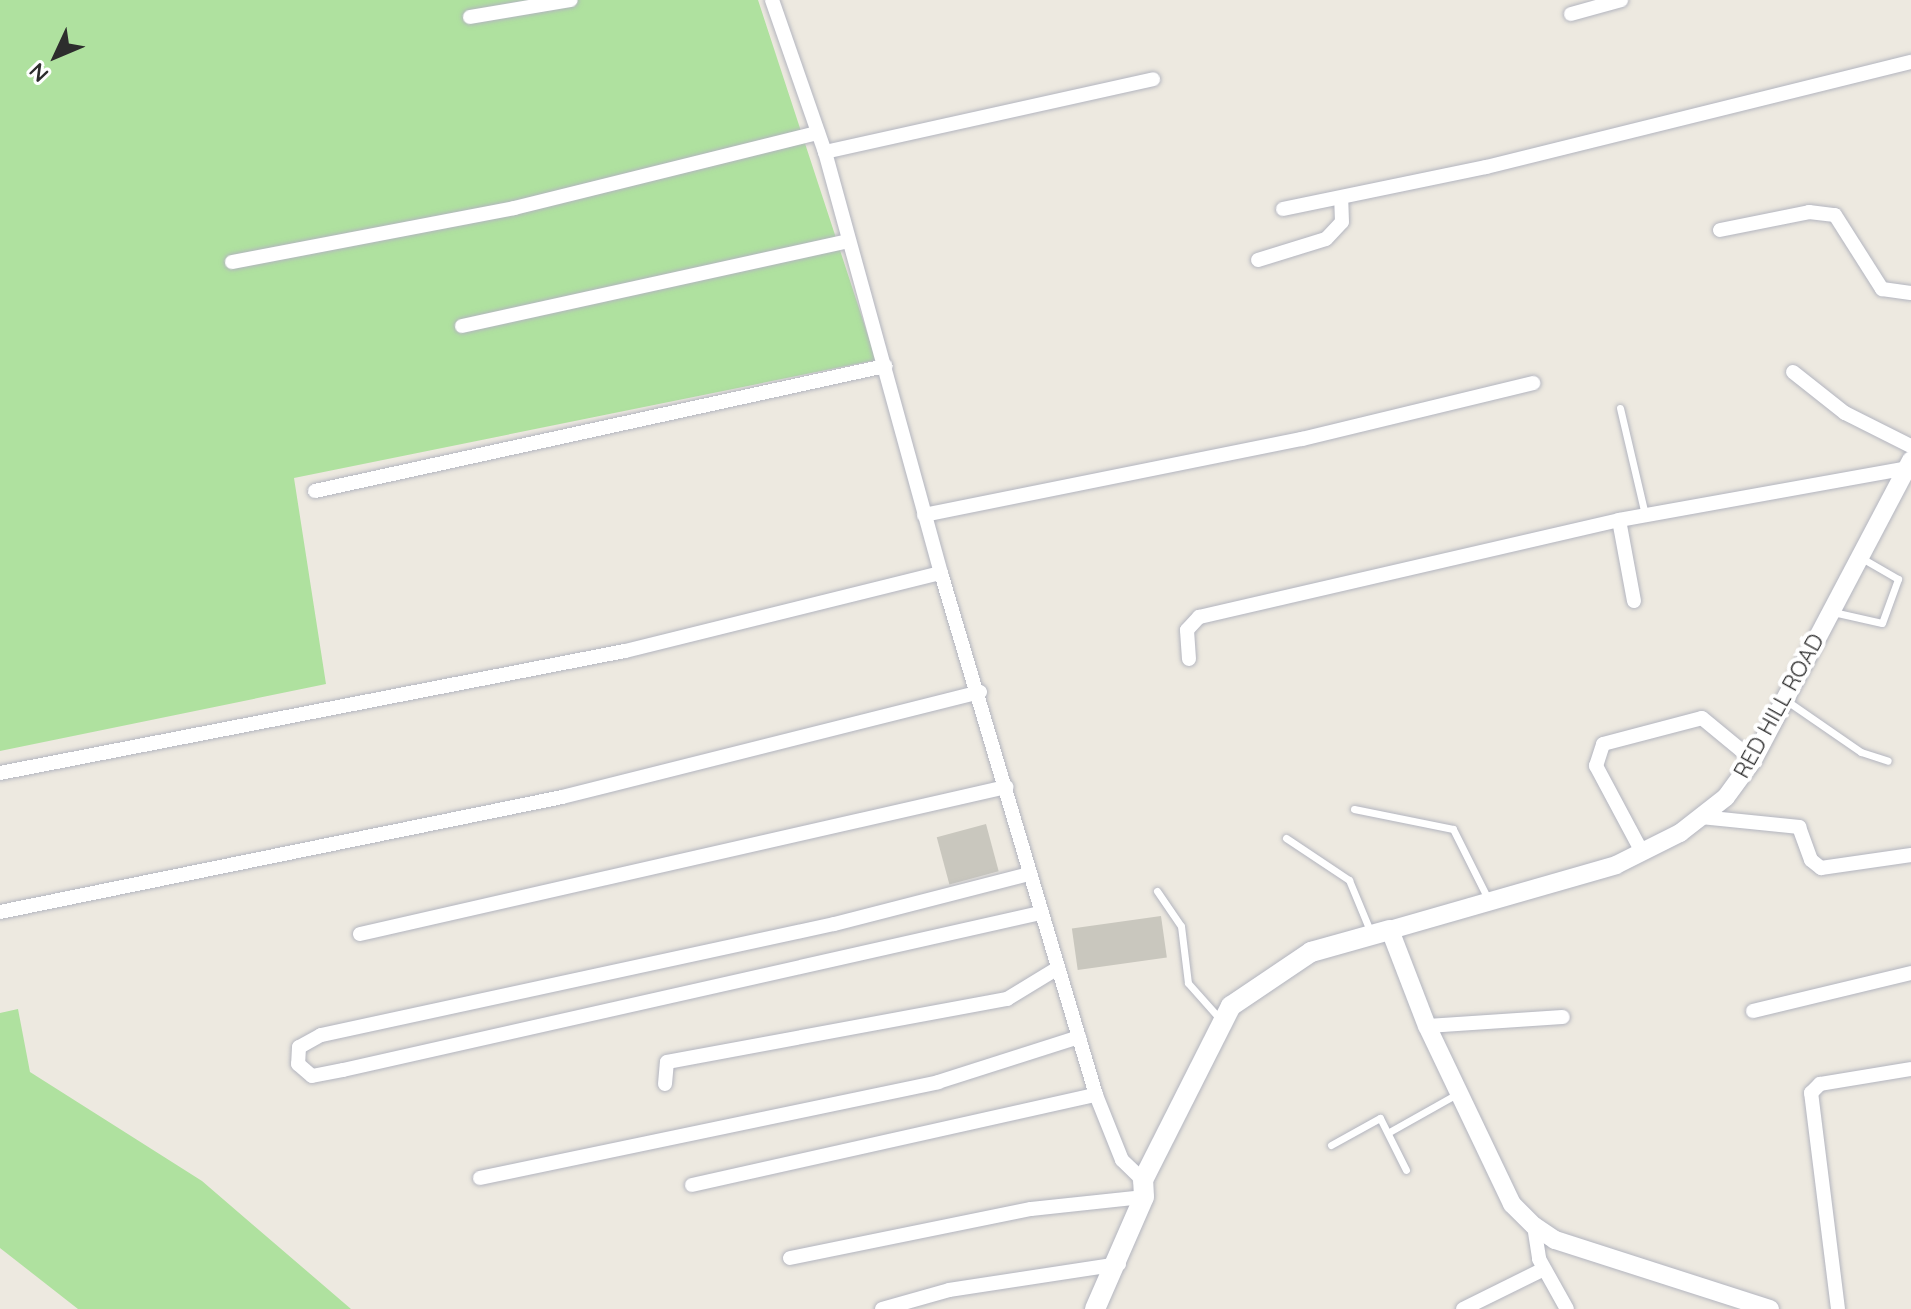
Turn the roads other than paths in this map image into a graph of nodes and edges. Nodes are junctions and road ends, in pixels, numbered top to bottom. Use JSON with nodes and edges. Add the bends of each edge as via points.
{"nodes":[{"id":1,"x":571,"y":0,"type":"edge"},
{"id":2,"x":773,"y":0,"type":"edge"},
{"id":3,"x":1621,"y":0,"type":"edge"},
{"id":4,"x":1571,"y":14,"type":"dead end"},
{"id":5,"x":470,"y":17,"type":"dead end"},
{"id":6,"x":1911,"y":62,"type":"edge"},
{"id":7,"x":1153,"y":79,"type":"dead end"},
{"id":8,"x":818,"y":133,"type":"junction"},
{"id":9,"x":825,"y":152,"type":"junction"},
{"id":10,"x":1341,"y":198,"type":"junction"},
{"id":11,"x":1283,"y":209,"type":"dead end"},
{"id":12,"x":1720,"y":230,"type":"dead end"},
{"id":13,"x":847,"y":241,"type":"junction"},
{"id":14,"x":1258,"y":260,"type":"dead end"},
{"id":15,"x":232,"y":262,"type":"dead end"},
{"id":16,"x":1911,"y":293,"type":"edge"},
{"id":17,"x":462,"y":326,"type":"dead end"},
{"id":18,"x":885,"y":366,"type":"junction"},
{"id":19,"x":1793,"y":372,"type":"dead end"},
{"id":20,"x":1533,"y":383,"type":"dead end"},
{"id":21,"x":1620,"y":408,"type":"dead end"},
{"id":22,"x":1911,"y":446,"type":"edge"},
{"id":23,"x":1909,"y":464,"type":"edge"},
{"id":24,"x":315,"y":491,"type":"dead end"},
{"id":25,"x":924,"y":515,"type":"junction"},
{"id":26,"x":1645,"y":515,"type":"junction"},
{"id":27,"x":1619,"y":520,"type":"junction"},
{"id":28,"x":1860,"y":557,"type":"junction"},
{"id":29,"x":941,"y":573,"type":"junction"},
{"id":30,"x":1634,"y":601,"type":"dead end"},
{"id":31,"x":1831,"y":612,"type":"junction"},
{"id":32,"x":1189,"y":659,"type":"dead end"},
{"id":33,"x":980,"y":692,"type":"junction"},
{"id":34,"x":1785,"y":700,"type":"junction"},
{"id":35,"x":1753,"y":760,"type":"junction"},
{"id":36,"x":1888,"y":761,"type":"dead end"},
{"id":37,"x":0,"y":773,"type":"edge"},
{"id":38,"x":1006,"y":787,"type":"junction"},
{"id":39,"x":1354,"y":809,"type":"dead end"},
{"id":40,"x":1701,"y":817,"type":"junction"},
{"id":41,"x":1286,"y":838,"type":"dead end"},
{"id":42,"x":1642,"y":852,"type":"junction"},
{"id":43,"x":1911,"y":855,"type":"edge"},
{"id":44,"x":1029,"y":874,"type":"junction"},
{"id":45,"x":1157,"y":891,"type":"dead end"},
{"id":46,"x":1489,"y":901,"type":"junction"},
{"id":47,"x":0,"y":912,"type":"edge"},
{"id":48,"x":1040,"y":913,"type":"junction"},
{"id":49,"x":1381,"y":932,"type":"junction"},
{"id":50,"x":360,"y":934,"type":"dead end"},
{"id":51,"x":1058,"y":968,"type":"junction"},
{"id":52,"x":1911,"y":973,"type":"edge"},
{"id":53,"x":1753,"y":1011,"type":"dead end"},
{"id":54,"x":1563,"y":1017,"type":"dead end"},
{"id":55,"x":1222,"y":1022,"type":"junction"},
{"id":56,"x":1427,"y":1026,"type":"junction"},
{"id":57,"x":1079,"y":1037,"type":"junction"},
{"id":58,"x":1911,"y":1069,"type":"edge"},
{"id":59,"x":665,"y":1084,"type":"dead end"},
{"id":60,"x":1459,"y":1093,"type":"junction"},
{"id":61,"x":1096,"y":1095,"type":"junction"},
{"id":62,"x":1391,"y":1131,"type":"junction"},
{"id":63,"x":1331,"y":1145,"type":"dead end"},
{"id":64,"x":1406,"y":1170,"type":"dead end"},
{"id":65,"x":480,"y":1178,"type":"dead end"},
{"id":66,"x":692,"y":1185,"type":"dead end"},
{"id":67,"x":1144,"y":1188,"type":"junction"},
{"id":68,"x":1534,"y":1226,"type":"junction"},
{"id":69,"x":790,"y":1258,"type":"dead end"},
{"id":70,"x":1119,"y":1264,"type":"junction"},
{"id":71,"x":1544,"y":1269,"type":"junction"},
{"id":72,"x":882,"y":1309,"type":"edge"},
{"id":73,"x":1095,"y":1309,"type":"edge"},
{"id":74,"x":1463,"y":1309,"type":"edge"},
{"id":75,"x":1567,"y":1309,"type":"edge"},
{"id":76,"x":1770,"y":1309,"type":"edge"},
{"id":77,"x":1838,"y":1309,"type":"edge"}],
"edges":[{"from":1,"to":5,"type":"street"},
{"from":2,"to":8,"type":"street"},
{"from":3,"to":4,"type":"street"},
{"from":6,"to":10,"type":"street"},
{"from":7,"to":9,"type":"street"},
{"from":8,"to":9,"type":"street"},
{"from":8,"to":15,"type":"street","via":[[514,208]]},
{"from":9,"to":13,"type":"street"},
{"from":10,"to":11,"type":"street"},
{"from":10,"to":14,"type":"street","via":[[1342,222],[1326,239]]},
{"from":12,"to":16,"type":"street","via":[[1809,212],[1835,215],[1882,289]]},
{"from":13,"to":17,"type":"street"},
{"from":13,"to":18,"type":"street"},
{"from":18,"to":24,"type":"street"},
{"from":18,"to":25,"type":"street"},
{"from":19,"to":22,"type":"street","via":[[1845,413]]},
{"from":20,"to":25,"type":"street","via":[[1302,439]]},
{"from":21,"to":26,"type":"lane"},
{"from":23,"to":26,"type":"street"},
{"from":23,"to":28,"type":"street","name":"RED HILL ROAD"},
{"from":25,"to":29,"type":"street"},
{"from":26,"to":27,"type":"street"},
{"from":27,"to":30,"type":"street"},
{"from":27,"to":32,"type":"street","via":[[1199,617],[1187,630]]},
{"from":28,"to":31,"type":"street","name":"RED HILL ROAD"},
{"from":28,"to":31,"type":"lane","via":[[1898,579],[1882,623]]},
{"from":29,"to":33,"type":"street"},
{"from":29,"to":37,"type":"street","via":[[625,651]]},
{"from":31,"to":34,"type":"street","name":"RED HILL ROAD"},
{"from":33,"to":38,"type":"street"},
{"from":33,"to":47,"type":"street","via":[[562,797]]},
{"from":34,"to":35,"type":"street","name":"RED HILL ROAD"},
{"from":34,"to":36,"type":"lane","via":[[1861,752]]},
{"from":35,"to":40,"type":"street","name":"RED HILL ROAD","via":[[1726,797]]},
{"from":35,"to":42,"type":"street","via":[[1702,718],[1603,744],[1596,766]]},
{"from":38,"to":44,"type":"street"},
{"from":38,"to":50,"type":"street"},
{"from":39,"to":46,"type":"lane","via":[[1453,829]]},
{"from":40,"to":42,"type":"street","name":"RED HILL ROAD"},
{"from":40,"to":43,"type":"street","via":[[1799,827],[1811,860],[1821,868]]},
{"from":41,"to":49,"type":"lane","via":[[1349,880]]},
{"from":42,"to":46,"type":"street","name":"RED HILL ROAD"},
{"from":44,"to":48,"type":"street"},
{"from":44,"to":48,"type":"street","via":[[834,924],[321,1035],[299,1047],[298,1064],[312,1076],[343,1070]]},
{"from":45,"to":55,"type":"lane","via":[[1181,926],[1188,983]]},
{"from":46,"to":49,"type":"street","name":"RED HILL ROAD"},
{"from":48,"to":51,"type":"street"},
{"from":49,"to":55,"type":"main road","via":[[1311,952],[1231,1006]]},
{"from":49,"to":56,"type":"street"},
{"from":51,"to":57,"type":"street"},
{"from":51,"to":59,"type":"street","via":[[1007,999],[667,1062]]},
{"from":52,"to":53,"type":"street"},
{"from":54,"to":56,"type":"street"},
{"from":55,"to":67,"type":"main road"},
{"from":56,"to":60,"type":"street"},
{"from":57,"to":61,"type":"street"},
{"from":57,"to":65,"type":"street","via":[[938,1082]]},
{"from":58,"to":77,"type":"street","via":[[1820,1084],[1811,1093]]},
{"from":60,"to":62,"type":"lane"},
{"from":60,"to":68,"type":"street","via":[[1512,1204]]},
{"from":61,"to":66,"type":"street"},
{"from":61,"to":67,"type":"street","via":[[1122,1160]]},
{"from":62,"to":63,"type":"lane","via":[[1386,1122],[1374,1120]]},
{"from":62,"to":64,"type":"lane"},
{"from":67,"to":69,"type":"street"},
{"from":67,"to":70,"type":"main road"},
{"from":68,"to":71,"type":"street"},
{"from":68,"to":76,"type":"street","via":[[1555,1240]]},
{"from":70,"to":72,"type":"street","via":[[949,1290]]},
{"from":70,"to":73,"type":"main road"},
{"from":71,"to":74,"type":"street"},
{"from":71,"to":75,"type":"street"}]}
